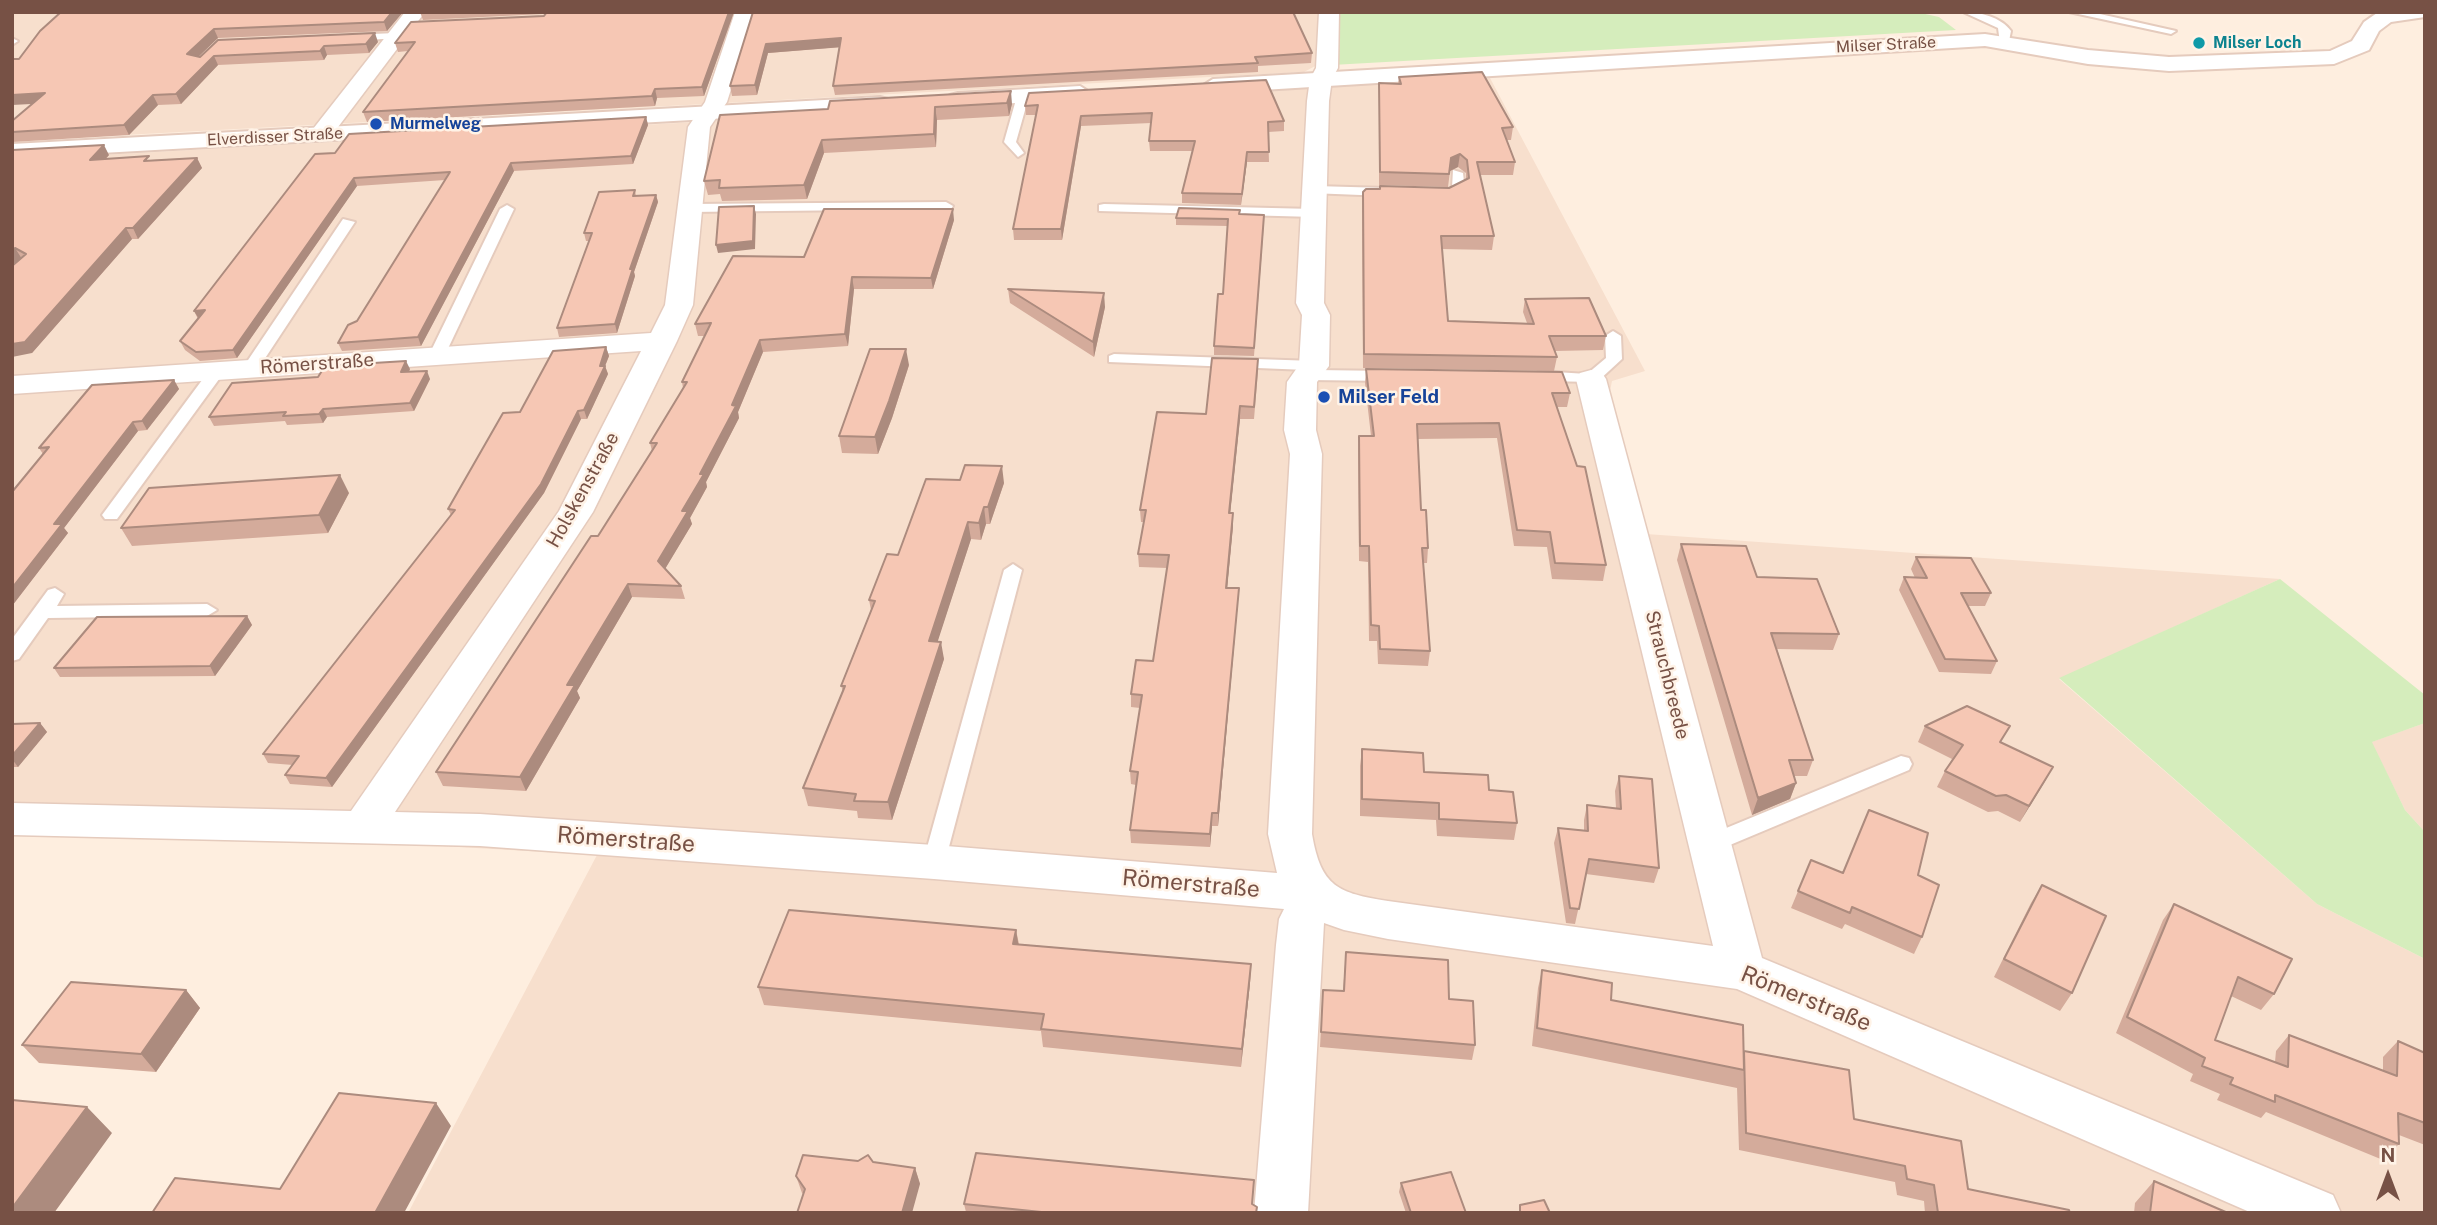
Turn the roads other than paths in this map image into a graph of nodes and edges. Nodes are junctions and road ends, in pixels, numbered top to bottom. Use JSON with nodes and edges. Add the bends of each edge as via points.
{"nodes":[{"id":1,"x":745,"y":12,"type":"edge"},
{"id":2,"x":1329,"y":12,"type":"edge"},
{"id":3,"x":1968,"y":12,"type":"edge"},
{"id":4,"x":2074,"y":12,"type":"edge"},
{"id":5,"x":2421,"y":12,"type":"edge"},
{"id":6,"x":408,"y":25,"type":"edge"},
{"id":7,"x":2171,"y":31,"type":"dead end"},
{"id":8,"x":342,"y":38,"type":"edge"},
{"id":9,"x":2004,"y":41,"type":"junction"},
{"id":10,"x":1326,"y":79,"type":"junction"},
{"id":11,"x":1190,"y":87,"type":"edge"},
{"id":12,"x":1100,"y":92,"type":"edge"},
{"id":13,"x":1023,"y":96,"type":"junction"},
{"id":14,"x":933,"y":101,"type":"edge"},
{"id":15,"x":906,"y":103,"type":"edge"},
{"id":16,"x":705,"y":114,"type":"junction"},
{"id":17,"x":321,"y":134,"type":"junction"},
{"id":18,"x":12,"y":151,"type":"edge"},
{"id":19,"x":1018,"y":153,"type":"dead end"},
{"id":20,"x":1457,"y":173,"type":"edge"},
{"id":21,"x":1406,"y":193,"type":"edge"},
{"id":22,"x":1432,"y":194,"type":"edge"},
{"id":23,"x":1315,"y":202,"type":"junction"},
{"id":24,"x":946,"y":206,"type":"edge"},
{"id":25,"x":689,"y":208,"type":"junction"},
{"id":26,"x":1104,"y":208,"type":"dead end"},
{"id":27,"x":507,"y":209,"type":"dead end"},
{"id":28,"x":348,"y":222,"type":"dead end"},
{"id":29,"x":1613,"y":335,"type":"dead end"},
{"id":30,"x":663,"y":341,"type":"junction"},
{"id":31,"x":436,"y":357,"type":"junction"},
{"id":32,"x":1114,"y":359,"type":"dead end"},
{"id":33,"x":250,"y":369,"type":"junction"},
{"id":34,"x":1311,"y":371,"type":"junction"},
{"id":35,"x":218,"y":372,"type":"junction"},
{"id":36,"x":1403,"y":376,"type":"edge"},
{"id":37,"x":1525,"y":376,"type":"edge"},
{"id":38,"x":1591,"y":379,"type":"junction"},
{"id":39,"x":12,"y":385,"type":"edge"},
{"id":40,"x":153,"y":492,"type":"edge"},
{"id":41,"x":127,"y":494,"type":"junction"},
{"id":42,"x":111,"y":515,"type":"dead end"},
{"id":43,"x":1013,"y":570,"type":"dead end"},
{"id":44,"x":55,"y":594,"type":"dead end"},
{"id":45,"x":207,"y":610,"type":"dead end"},
{"id":46,"x":43,"y":612,"type":"junction"},
{"id":47,"x":12,"y":654,"type":"edge"},
{"id":48,"x":1901,"y":764,"type":"dead end"},
{"id":49,"x":12,"y":819,"type":"edge"},
{"id":50,"x":363,"y":826,"type":"junction"},
{"id":51,"x":1710,"y":844,"type":"junction"},
{"id":52,"x":934,"y":862,"type":"junction"},
{"id":53,"x":1314,"y":894,"type":"junction"},
{"id":54,"x":1742,"y":970,"type":"junction"},
{"id":55,"x":1281,"y":1213,"type":"edge"},
{"id":56,"x":2314,"y":1213,"type":"edge"}],
"edges":[{"from":1,"to":16,"type":"street","via":[[716,102]]},
{"from":2,"to":10,"type":"street"},
{"from":3,"to":9,"type":"lane","via":[[2002,26]]},
{"from":4,"to":7,"type":"lane"},
{"from":5,"to":9,"type":"street","name":"Milser Straße","via":[[2380,17],[2361,45],[2334,57],[2169,64],[2088,57]]},
{"from":6,"to":8,"type":"lane"},
{"from":6,"to":17,"type":"street"},
{"from":9,"to":10,"type":"street","name":"Milser Straße"},
{"from":10,"to":11,"type":"street"},
{"from":10,"to":23,"type":"street"},
{"from":12,"to":13,"type":"street"},
{"from":13,"to":14,"type":"street"},
{"from":13,"to":19,"type":"lane","via":[[1010,142]]},
{"from":15,"to":16,"type":"street","name":"Elverdisser Straße"},
{"from":16,"to":17,"type":"street","name":"Elverdisser Straße"},
{"from":16,"to":25,"type":"street","name":"Holskenstraße","via":[[699,127]]},
{"from":17,"to":18,"type":"street","name":"Elverdisser Straße"},
{"from":20,"to":22,"type":"lane","via":[[1459,191]]},
{"from":21,"to":23,"type":"lane"},
{"from":23,"to":26,"type":"lane"},
{"from":23,"to":34,"type":"street"},
{"from":24,"to":25,"type":"lane"},
{"from":25,"to":30,"type":"street","name":"Holskenstraße","via":[[679,305]]},
{"from":27,"to":31,"type":"lane"},
{"from":28,"to":33,"type":"lane"},
{"from":29,"to":38,"type":"lane","via":[[1614,359]]},
{"from":30,"to":31,"type":"street","name":"Römerstraße"},
{"from":30,"to":50,"type":"street","name":"Holskenstraße","via":[[576,512]]},
{"from":31,"to":33,"type":"street","name":"Römerstraße"},
{"from":32,"to":34,"type":"lane"},
{"from":33,"to":35,"type":"street","name":"Römerstraße"},
{"from":34,"to":36,"type":"lane"},
{"from":34,"to":53,"type":"street","via":[[1302,382],[1300,430],[1306,454],[1290,834],[1295,866]]},
{"from":35,"to":39,"type":"street","name":"Römerstraße"},
{"from":35,"to":41,"type":"lane"},
{"from":37,"to":38,"type":"lane"},
{"from":38,"to":51,"type":"street","name":"Strauchbreede"},
{"from":40,"to":41,"type":"lane"},
{"from":41,"to":42,"type":"lane"},
{"from":43,"to":52,"type":"lane"},
{"from":44,"to":46,"type":"lane"},
{"from":45,"to":46,"type":"lane"},
{"from":46,"to":47,"type":"lane"},
{"from":48,"to":51,"type":"lane"},
{"from":49,"to":50,"type":"street","name":"Römerstraße"},
{"from":50,"to":52,"type":"street","name":"Römerstraße"},
{"from":51,"to":54,"type":"street","name":"Strauchbreede"},
{"from":52,"to":53,"type":"street","name":"Römerstraße"},
{"from":53,"to":54,"type":"street","name":"Römerstraße","via":[[1344,912],[1388,920]]},
{"from":53,"to":55,"type":"street","via":[[1299,945]]},
{"from":54,"to":56,"type":"street","name":"Römerstraße"}]}
